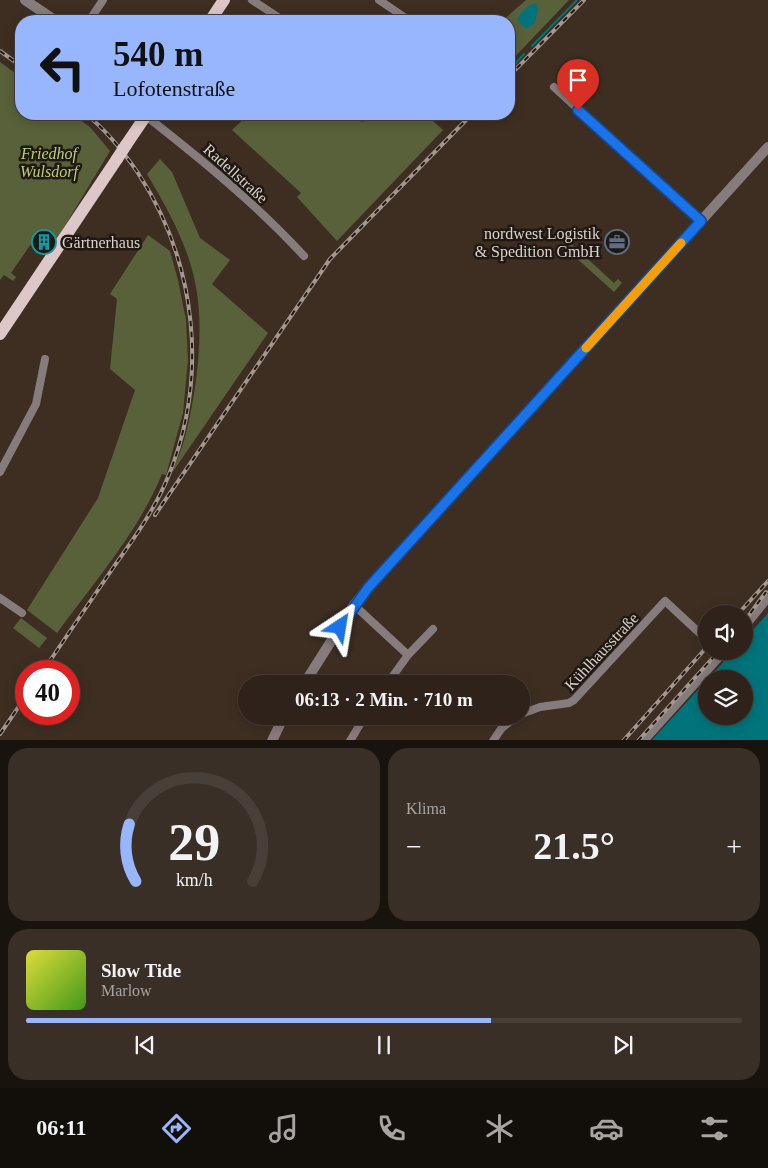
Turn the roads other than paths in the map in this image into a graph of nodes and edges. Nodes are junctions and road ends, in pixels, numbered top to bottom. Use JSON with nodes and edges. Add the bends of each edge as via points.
{"nodes":[{"id":1,"x":25,"y":0,"type":"edge"},
{"id":2,"x":103,"y":0,"type":"edge"},
{"id":3,"x":224,"y":0,"type":"edge"},
{"id":4,"x":252,"y":0,"type":"edge"},
{"id":5,"x":378,"y":0,"type":"edge"},
{"id":6,"x":47,"y":15,"type":"edge"},
{"id":7,"x":93,"y":15,"type":"edge"},
{"id":8,"x":214,"y":15,"type":"edge"},
{"id":9,"x":275,"y":15,"type":"edge"},
{"id":10,"x":401,"y":15,"type":"edge"},
{"id":11,"x":554,"y":88,"type":"dead end"},
{"id":12,"x":144,"y":120,"type":"edge"},
{"id":13,"x":153,"y":120,"type":"edge"},
{"id":14,"x":768,"y":147,"type":"edge"},
{"id":15,"x":701,"y":221,"type":"junction"},
{"id":16,"x":304,"y":256,"type":"dead end"},
{"id":17,"x":0,"y":334,"type":"edge"},
{"id":18,"x":46,"y":359,"type":"dead end"},
{"id":19,"x":0,"y":472,"type":"edge"},
{"id":20,"x":0,"y":598,"type":"edge"},
{"id":21,"x":768,"y":598,"type":"edge"},
{"id":22,"x":354,"y":605,"type":"junction"},
{"id":23,"x":22,"y":613,"type":"dead end"},
{"id":24,"x":753,"y":617,"type":"edge"},
{"id":25,"x":433,"y":628,"type":"dead end"},
{"id":26,"x":698,"y":632,"type":"edge"},
{"id":27,"x":408,"y":656,"type":"junction"},
{"id":28,"x":715,"y":660,"type":"edge"},
{"id":29,"x":310,"y":675,"type":"edge"},
{"id":30,"x":394,"y":675,"type":"edge"},
{"id":31,"x":530,"y":711,"type":"edge"},
{"id":32,"x":280,"y":725,"type":"edge"},
{"id":33,"x":359,"y":725,"type":"edge"},
{"id":34,"x":507,"y":725,"type":"edge"},
{"id":35,"x":272,"y":740,"type":"edge"},
{"id":36,"x":350,"y":740,"type":"edge"},
{"id":37,"x":493,"y":740,"type":"edge"},
{"id":38,"x":644,"y":740,"type":"edge"}],
"edges":[{"from":1,"to":6,"type":"street"},
{"from":2,"to":7,"type":"street"},
{"from":3,"to":8,"type":"main road"},
{"from":4,"to":9,"type":"street"},
{"from":5,"to":10,"type":"street"},
{"from":11,"to":15,"type":"street"},
{"from":12,"to":17,"type":"main road","bridge":true},
{"from":13,"to":16,"type":"street","name":"Radellstraße","via":[[224,180]]},
{"from":14,"to":15,"type":"street"},
{"from":15,"to":22,"type":"street"},
{"from":18,"to":19,"type":"street","via":[[36,404]]},
{"from":20,"to":23,"type":"street"},
{"from":21,"to":24,"type":"street"},
{"from":22,"to":27,"type":"street"},
{"from":22,"to":29,"type":"street"},
{"from":25,"to":27,"type":"street"},
{"from":26,"to":31,"type":"street","name":"Kühlhausstraße","via":[[665,602],[574,700],[569,704]]},
{"from":27,"to":30,"type":"street"},
{"from":28,"to":38,"type":"street"},
{"from":32,"to":35,"type":"street"},
{"from":33,"to":36,"type":"street"},
{"from":34,"to":37,"type":"street"}]}
